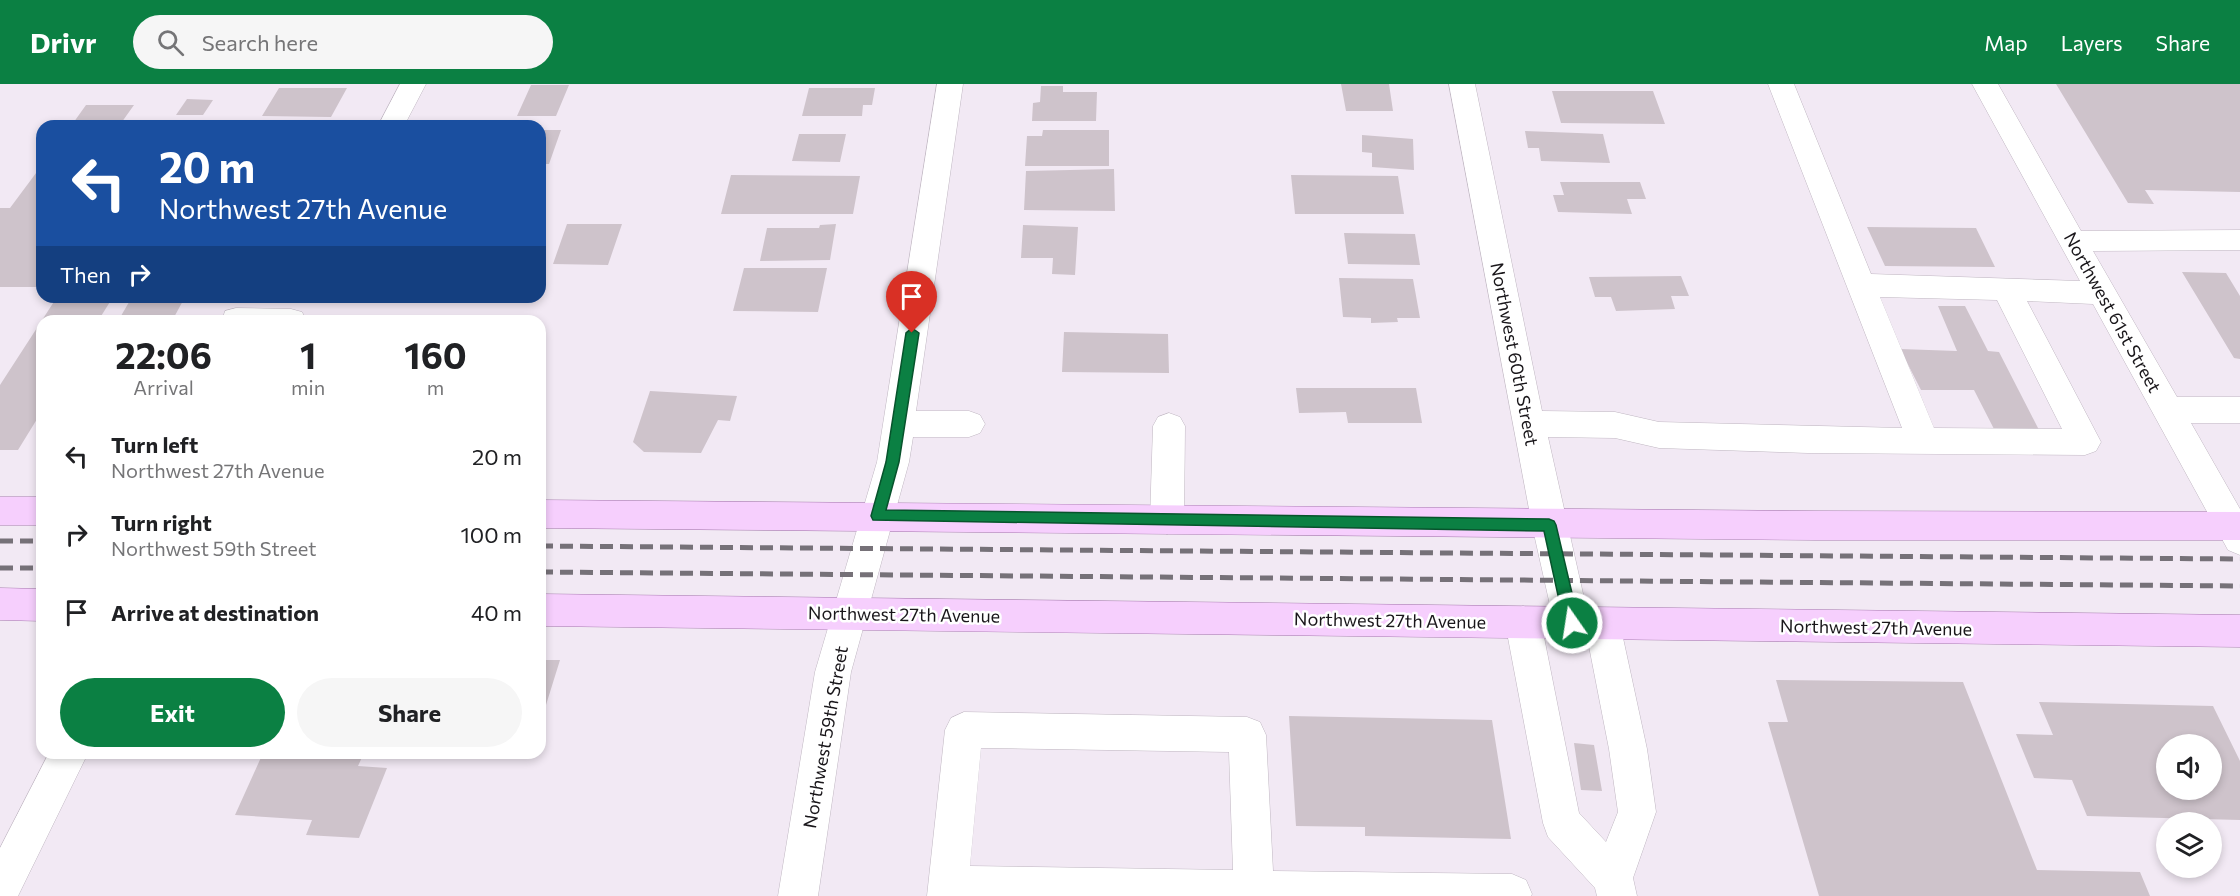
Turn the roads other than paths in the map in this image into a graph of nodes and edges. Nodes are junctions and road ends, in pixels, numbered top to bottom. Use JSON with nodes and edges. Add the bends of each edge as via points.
{"nodes":[{"id":1,"x":413,"y":84,"type":"edge"},
{"id":2,"x":950,"y":84,"type":"edge"},
{"id":3,"x":1462,"y":84,"type":"edge"},
{"id":4,"x":1781,"y":84,"type":"edge"},
{"id":5,"x":1985,"y":84,"type":"edge"},
{"id":6,"x":395,"y":120,"type":"edge"},
{"id":7,"x":2240,"y":240,"type":"edge"},
{"id":8,"x":2073,"y":241,"type":"junction"},
{"id":9,"x":1861,"y":285,"type":"junction"},
{"id":10,"x":2006,"y":289,"type":"junction"},
{"id":11,"x":2102,"y":292,"type":"junction"},
{"id":12,"x":295,"y":313,"type":"edge"},
{"id":13,"x":278,"y":315,"type":"edge"},
{"id":14,"x":2168,"y":410,"type":"junction"},
{"id":15,"x":2240,"y":410,"type":"edge"},
{"id":16,"x":898,"y":424,"type":"junction"},
{"id":17,"x":969,"y":424,"type":"dead end"},
{"id":18,"x":1529,"y":424,"type":"junction"},
{"id":19,"x":1169,"y":426,"type":"dead end"},
{"id":20,"x":1923,"y":441,"type":"junction"},
{"id":21,"x":0,"y":511,"type":"edge"},
{"id":22,"x":36,"y":511,"type":"edge"},
{"id":23,"x":546,"y":514,"type":"edge"},
{"id":24,"x":878,"y":516,"type":"junction"},
{"id":25,"x":1167,"y":520,"type":"junction"},
{"id":26,"x":1549,"y":525,"type":"junction"},
{"id":27,"x":2238,"y":531,"type":"edge"},
{"id":28,"x":0,"y":604,"type":"edge"},
{"id":29,"x":36,"y":605,"type":"edge"},
{"id":30,"x":546,"y":610,"type":"edge"},
{"id":31,"x":850,"y":613,"type":"junction"},
{"id":32,"x":1523,"y":622,"type":"junction"},
{"id":33,"x":1587,"y":623,"type":"junction"},
{"id":34,"x":2240,"y":631,"type":"edge"},
{"id":35,"x":66,"y":759,"type":"edge"},
{"id":36,"x":1615,"y":887,"type":"edge"},
{"id":37,"x":0,"y":889,"type":"edge"},
{"id":38,"x":1254,"y":889,"type":"junction"},
{"id":39,"x":947,"y":891,"type":"edge"},
{"id":40,"x":1512,"y":894,"type":"dead end"},
{"id":41,"x":798,"y":896,"type":"edge"}],
"edges":[{"from":1,"to":6,"type":"street"},
{"from":2,"to":16,"type":"street","name":"Northwest 59th Street"},
{"from":3,"to":18,"type":"street","name":"Northwest 60th Street"},
{"from":4,"to":9,"type":"street"},
{"from":5,"to":8,"type":"street","name":"Northwest 61st Street"},
{"from":7,"to":8,"type":"street"},
{"from":8,"to":11,"type":"street","name":"Northwest 61st Street"},
{"from":9,"to":10,"type":"street"},
{"from":9,"to":20,"type":"street"},
{"from":10,"to":11,"type":"street"},
{"from":10,"to":20,"type":"street","via":[[2085,442]]},
{"from":11,"to":14,"type":"street","name":"Northwest 61st Street"},
{"from":12,"to":13,"type":"street"},
{"from":14,"to":15,"type":"street"},
{"from":14,"to":27,"type":"street","name":"Northwest 61st Street"},
{"from":16,"to":17,"type":"street"},
{"from":16,"to":24,"type":"street","name":"Northwest 59th Street","via":[[893,462]]},
{"from":18,"to":20,"type":"street","via":[[1615,425],[1659,435]]},
{"from":18,"to":26,"type":"street","name":"Northwest 60th Street"},
{"from":19,"to":25,"type":"street"},
{"from":21,"to":22,"type":"main road"},
{"from":23,"to":24,"type":"main road"},
{"from":24,"to":25,"type":"main road"},
{"from":24,"to":31,"type":"street","name":"Northwest 59th Street"},
{"from":25,"to":26,"type":"main road"},
{"from":26,"to":27,"type":"main road"},
{"from":26,"to":33,"type":"street","name":"Northwest 60th Street"},
{"from":28,"to":29,"type":"main road"},
{"from":30,"to":31,"type":"main road","name":"Northwest 27th Avenue"},
{"from":31,"to":32,"type":"main road","name":"Northwest 27th Avenue"},
{"from":31,"to":41,"type":"street","name":"Northwest 59th Street","via":[[833,672]]},
{"from":32,"to":33,"type":"main road","name":"Northwest 27th Avenue"},
{"from":32,"to":36,"type":"street","via":[[1562,823]]},
{"from":33,"to":34,"type":"main road","name":"Northwest 27th Avenue"},
{"from":33,"to":36,"type":"street","name":"Northwest 60th Street","via":[[1628,749],[1636,812]]},
{"from":35,"to":37,"type":"street"},
{"from":38,"to":39,"type":"street"},
{"from":38,"to":39,"type":"street","via":[[1247,735],[964,729]]},
{"from":38,"to":40,"type":"street"}]}
